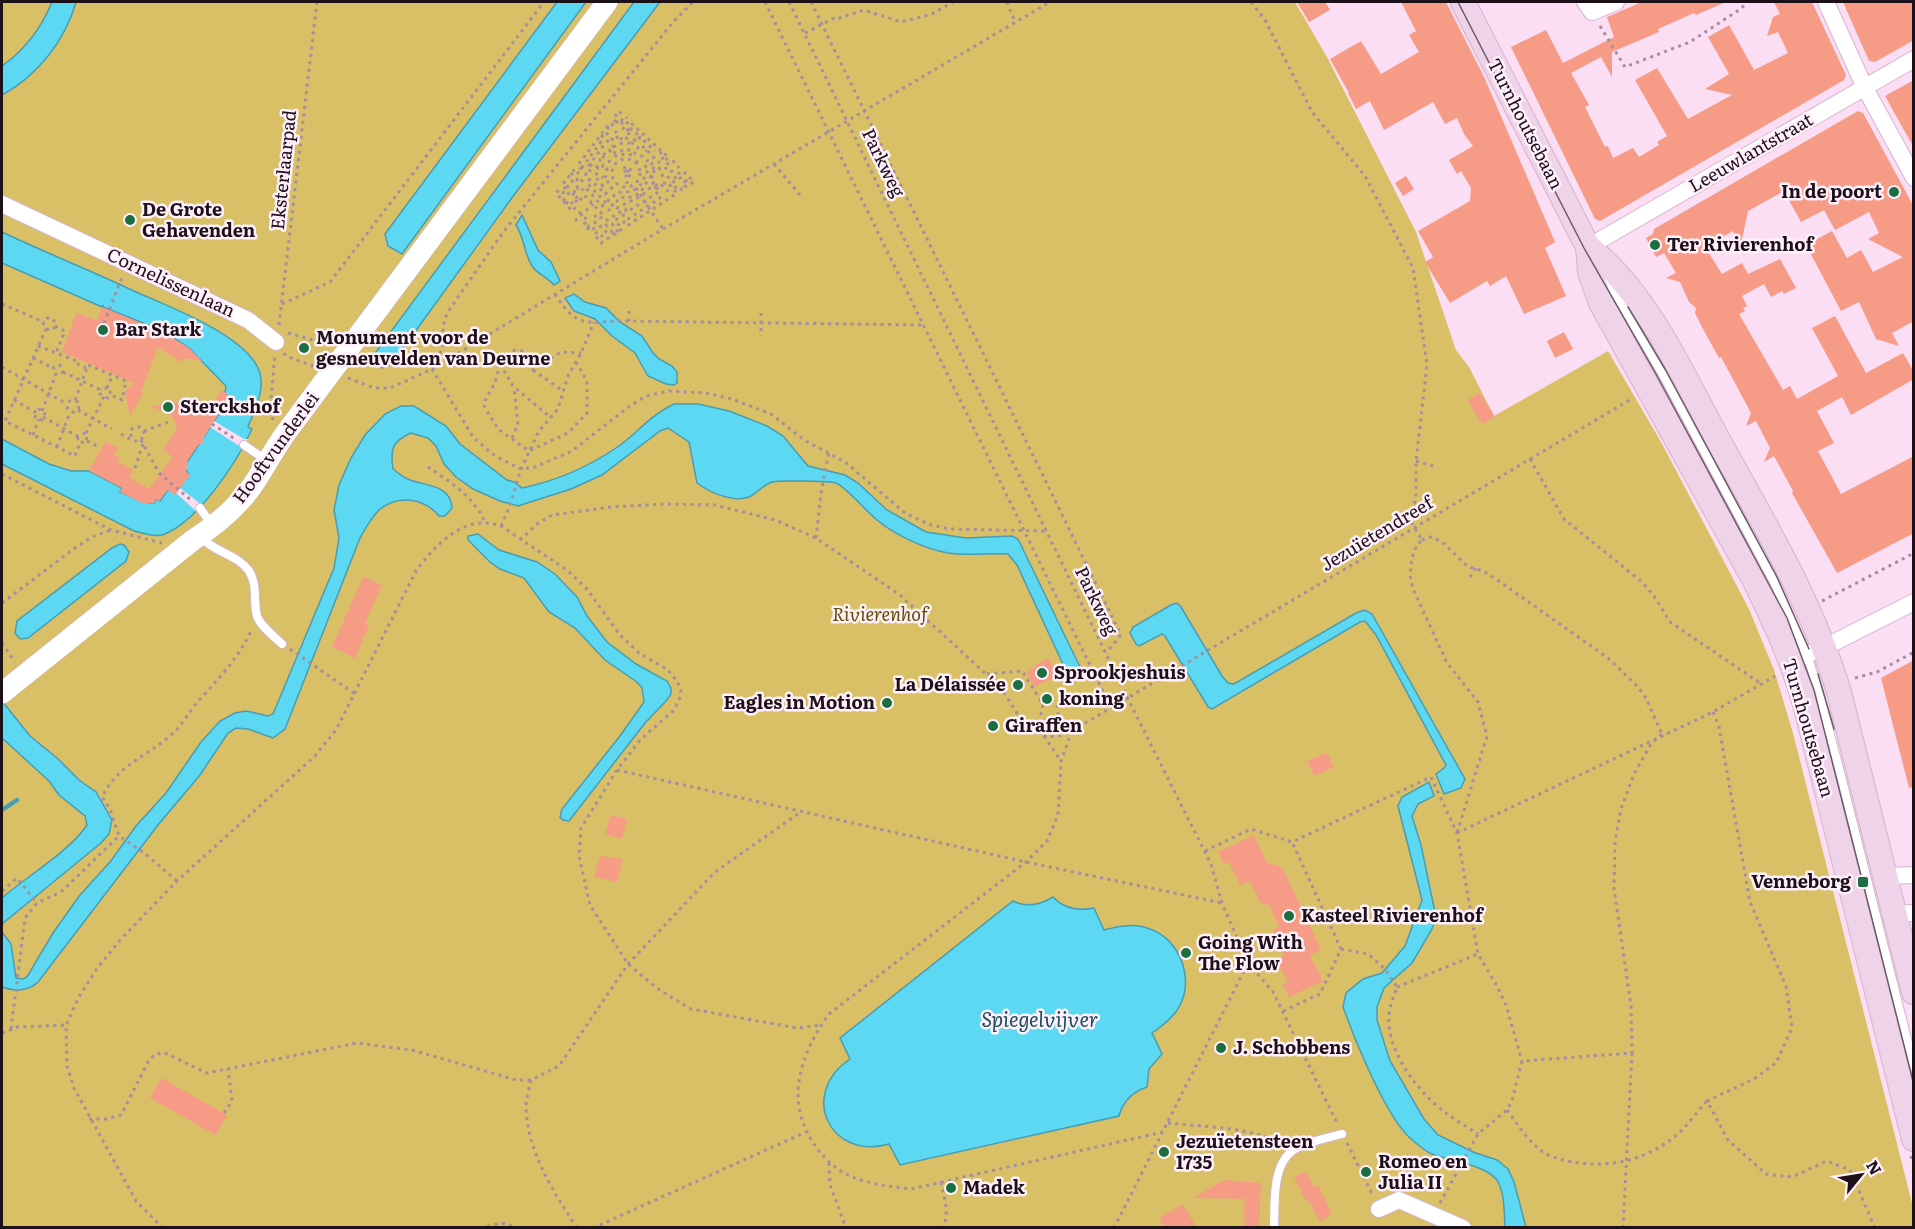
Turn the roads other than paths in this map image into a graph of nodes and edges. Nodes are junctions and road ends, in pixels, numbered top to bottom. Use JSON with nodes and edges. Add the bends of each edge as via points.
{"nodes":[{"id":1,"x":608,"y":2,"type":"edge"},
{"id":2,"x":1463,"y":2,"type":"edge"},
{"id":3,"x":1616,"y":2,"type":"edge"},
{"id":4,"x":1826,"y":2,"type":"edge"},
{"id":5,"x":1589,"y":7,"type":"edge"},
{"id":6,"x":1914,"y":59,"type":"edge"},
{"id":7,"x":1865,"y":88,"type":"junction"},
{"id":8,"x":1914,"y":178,"type":"edge"},
{"id":9,"x":2,"y":204,"type":"edge"},
{"id":10,"x":1588,"y":247,"type":"junction"},
{"id":11,"x":277,"y":336,"type":"road end"},
{"id":12,"x":244,"y":445,"type":"road end"},
{"id":13,"x":266,"y":460,"type":"junction"},
{"id":14,"x":200,"y":508,"type":"road end"},
{"id":15,"x":207,"y":531,"type":"junction"},
{"id":16,"x":1914,"y":602,"type":"edge"},
{"id":17,"x":282,"y":644,"type":"road end"},
{"id":18,"x":1804,"y":658,"type":"junction"},
{"id":19,"x":2,"y":693,"type":"edge"},
{"id":20,"x":1914,"y":875,"type":"edge"},
{"id":21,"x":1886,"y":876,"type":"junction"},
{"id":22,"x":1904,"y":913,"type":"edge"},
{"id":23,"x":1914,"y":992,"type":"edge"},
{"id":24,"x":1914,"y":1067,"type":"edge"},
{"id":25,"x":1342,"y":1134,"type":"road end"},
{"id":26,"x":1914,"y":1139,"type":"edge"},
{"id":27,"x":1379,"y":1209,"type":"road end"},
{"id":28,"x":1274,"y":1227,"type":"edge"},
{"id":29,"x":1463,"y":1227,"type":"edge"}],
"edges":[{"from":1,"to":13,"type":"street","name":"Hooftvunderlei","via":[[338,374]]},
{"from":2,"to":10,"type":"main road","name":"Turnhoutsebaan"},
{"from":3,"to":5,"type":"street"},
{"from":4,"to":7,"type":"street"},
{"from":6,"to":7,"type":"street","name":"Leeuwlantstraat"},
{"from":7,"to":8,"type":"street"},
{"from":7,"to":10,"type":"street","name":"Leeuwlantstraat"},
{"from":9,"to":11,"type":"street","name":"Cornelissenlaan"},
{"from":10,"to":18,"type":"main road","name":"Turnhoutsebaan","via":[[1590,272],[1601,303],[1754,579]]},
{"from":10,"to":18,"type":"main road","name":"Turnhoutsebaan","via":[[1618,273],[1653,324],[1784,559]]},
{"from":12,"to":13,"type":"lane"},
{"from":13,"to":15,"type":"street","name":"Hooftvunderlei","via":[[254,483]]},
{"from":14,"to":15,"type":"lane"},
{"from":15,"to":17,"type":"lane","via":[[206,544],[248,570],[255,588],[258,618]]},
{"from":15,"to":19,"type":"street","name":"Hooftvunderlei","via":[[21,671]]},
{"from":16,"to":18,"type":"street"},
{"from":18,"to":21,"type":"main road","name":"Turnhoutsebaan","via":[[1839,692]]},
{"from":18,"to":24,"type":"lane","name":"Turnhoutsebaan","via":[[1818,689]]},
{"from":18,"to":26,"type":"main road","name":"Turnhoutsebaan","via":[[1806,708]]},
{"from":20,"to":21,"type":"street"},
{"from":21,"to":22,"type":"main road","name":"Turnhoutsebaan"},
{"from":22,"to":23,"type":"main road","name":"Turnhoutsebaan"},
{"from":25,"to":28,"type":"lane","via":[[1295,1149],[1280,1167]]},
{"from":27,"to":29,"type":"street","via":[[1399,1200]]}]}
